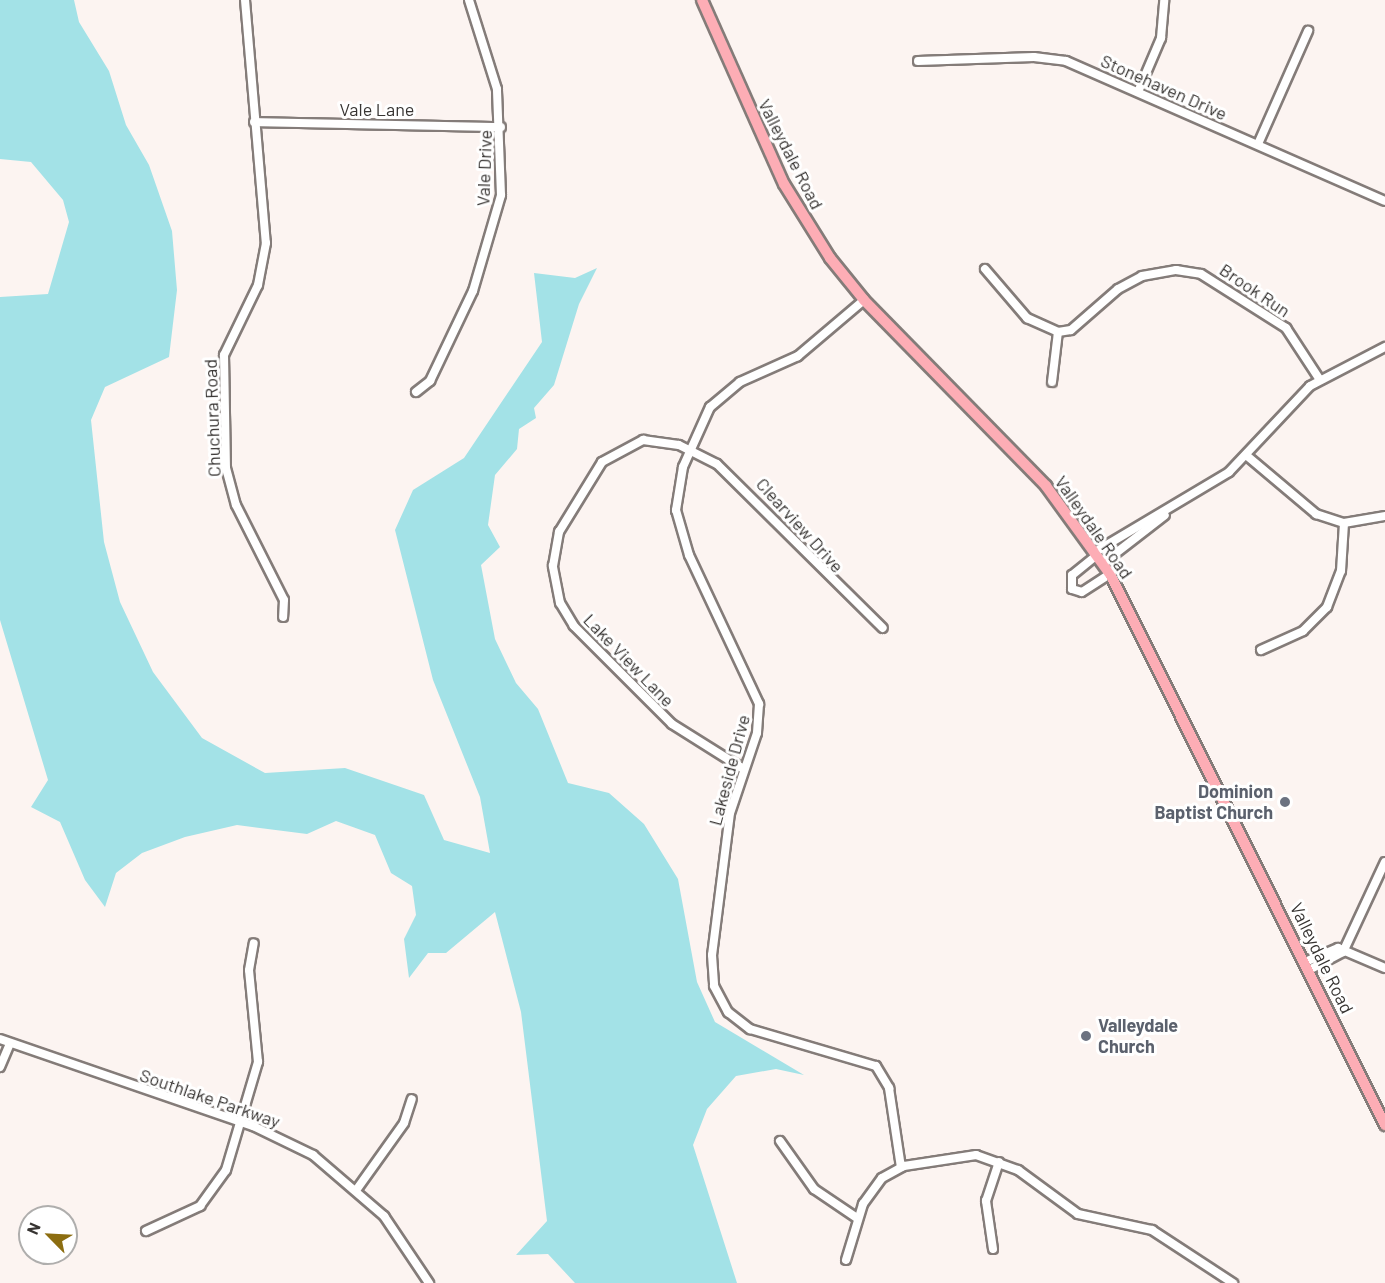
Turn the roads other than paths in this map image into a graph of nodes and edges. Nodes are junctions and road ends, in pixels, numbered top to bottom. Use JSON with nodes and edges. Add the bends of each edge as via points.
{"nodes":[{"id":1,"x":245,"y":0,"type":"edge"},
{"id":2,"x":469,"y":0,"type":"edge"},
{"id":3,"x":702,"y":0,"type":"edge"},
{"id":4,"x":1164,"y":0,"type":"edge"},
{"id":5,"x":1308,"y":32,"type":"dead end"},
{"id":6,"x":918,"y":61,"type":"dead end"},
{"id":7,"x":1138,"y":92,"type":"junction"},
{"id":8,"x":254,"y":122,"type":"junction"},
{"id":9,"x":501,"y":127,"type":"junction"},
{"id":10,"x":1258,"y":144,"type":"junction"},
{"id":11,"x":1385,"y":201,"type":"edge"},
{"id":12,"x":985,"y":269,"type":"dead end"},
{"id":13,"x":864,"y":300,"type":"junction"},
{"id":14,"x":1058,"y":332,"type":"junction"},
{"id":15,"x":1385,"y":347,"type":"edge"},
{"id":16,"x":1320,"y":380,"type":"junction"},
{"id":17,"x":1052,"y":382,"type":"dead end"},
{"id":18,"x":416,"y":392,"type":"dead end"},
{"id":19,"x":689,"y":450,"type":"junction"},
{"id":20,"x":1246,"y":455,"type":"junction"},
{"id":21,"x":1165,"y":515,"type":"junction"},
{"id":22,"x":1385,"y":516,"type":"edge"},
{"id":23,"x":1344,"y":523,"type":"junction"},
{"id":24,"x":1098,"y":556,"type":"junction"},
{"id":25,"x":1110,"y":574,"type":"junction"},
{"id":26,"x":284,"y":617,"type":"dead end"},
{"id":27,"x":883,"y":628,"type":"dead end"},
{"id":28,"x":1261,"y":650,"type":"dead end"},
{"id":29,"x":741,"y":768,"type":"junction"},
{"id":30,"x":1385,"y":862,"type":"edge"},
{"id":31,"x":254,"y":943,"type":"dead end"},
{"id":32,"x":1344,"y":949,"type":"junction"},
{"id":33,"x":1307,"y":966,"type":"junction"},
{"id":34,"x":1385,"y":968,"type":"edge"},
{"id":35,"x":0,"y":1039,"type":"edge"},
{"id":36,"x":10,"y":1044,"type":"junction"},
{"id":37,"x":0,"y":1067,"type":"edge"},
{"id":38,"x":412,"y":1099,"type":"dead end"},
{"id":39,"x":240,"y":1121,"type":"junction"},
{"id":40,"x":1385,"y":1125,"type":"edge"},
{"id":41,"x":780,"y":1141,"type":"dead end"},
{"id":42,"x":999,"y":1162,"type":"junction"},
{"id":43,"x":901,"y":1167,"type":"junction"},
{"id":44,"x":357,"y":1189,"type":"junction"},
{"id":45,"x":857,"y":1218,"type":"junction"},
{"id":46,"x":146,"y":1231,"type":"dead end"},
{"id":47,"x":993,"y":1249,"type":"dead end"},
{"id":48,"x":846,"y":1260,"type":"dead end"},
{"id":49,"x":429,"y":1283,"type":"edge"},
{"id":50,"x":1233,"y":1283,"type":"edge"}],
"edges":[{"from":1,"to":8,"type":"street","name":"Chuchura Road"},
{"from":2,"to":9,"type":"street","name":"Vale Drive","via":[[497,88]]},
{"from":3,"to":13,"type":"main road","name":"Valleydale Road","via":[[784,184]]},
{"from":4,"to":7,"type":"street","via":[[1161,38]]},
{"from":5,"to":10,"type":"street"},
{"from":6,"to":7,"type":"street","name":"Stonehaven Drive","via":[[1052,58]]},
{"from":7,"to":10,"type":"street","name":"Stonehaven Drive"},
{"from":8,"to":9,"type":"street","name":"Vale Lane"},
{"from":8,"to":26,"type":"street","name":"Chuchura Road","via":[[266,243],[258,285],[224,355],[226,468],[236,506],[284,600]]},
{"from":9,"to":18,"type":"street","name":"Vale Drive","via":[[501,195],[490,245],[430,381]]},
{"from":10,"to":11,"type":"street","name":"Stonehaven Drive"},
{"from":12,"to":14,"type":"street","via":[[1027,318]]},
{"from":13,"to":19,"type":"street","name":"Lakeside Drive","via":[[798,356],[725,392],[704,415]]},
{"from":13,"to":24,"type":"main road","name":"Valleydale Road","via":[[1015,451]]},
{"from":14,"to":16,"type":"street","name":"Brook Run","via":[[1071,330],[1118,289],[1142,276],[1193,272],[1219,281],[1279,322],[1300,345]]},
{"from":14,"to":17,"type":"street"},
{"from":15,"to":16,"type":"street"},
{"from":16,"to":20,"type":"street","via":[[1279,414]]},
{"from":19,"to":27,"type":"street","name":"Clearview Drive","via":[[736,478],[830,581]]},
{"from":19,"to":29,"type":"street","name":"Lakeside Drive","via":[[676,503],[680,530],[759,704],[757,733]]},
{"from":19,"to":29,"type":"street","name":"Lake View Lane","via":[[643,440],[602,462],[559,532],[554,575],[568,618],[609,662],[687,738]]},
{"from":20,"to":21,"type":"street"},
{"from":20,"to":23,"type":"street","via":[[1301,507]]},
{"from":21,"to":24,"type":"street"},
{"from":21,"to":24,"type":"street"},
{"from":22,"to":23,"type":"street"},
{"from":23,"to":28,"type":"street","via":[[1341,571],[1327,607],[1303,631]]},
{"from":24,"to":25,"type":"main road","name":"Valleydale Road"},
{"from":24,"to":25,"type":"street","via":[[1072,574],[1072,590],[1082,592]]},
{"from":25,"to":33,"type":"main road","name":"Valleydale Road"},
{"from":29,"to":43,"type":"street","name":"Lakeside Drive","via":[[712,956],[717,995],[735,1018],[755,1031],[876,1066],[889,1088]]},
{"from":30,"to":32,"type":"street"},
{"from":31,"to":39,"type":"street","via":[[249,970],[259,1054]]},
{"from":32,"to":33,"type":"street"},
{"from":32,"to":34,"type":"street"},
{"from":33,"to":40,"type":"main road","name":"Valleydale Road"},
{"from":35,"to":36,"type":"street","name":"Southlake Parkway"},
{"from":36,"to":37,"type":"street"},
{"from":36,"to":39,"type":"street","name":"Southlake Parkway"},
{"from":38,"to":44,"type":"street","via":[[404,1123]]},
{"from":39,"to":44,"type":"street","name":"Southlake Parkway","via":[[313,1155]]},
{"from":39,"to":46,"type":"street","via":[[221,1181],[200,1206]]},
{"from":41,"to":45,"type":"street","via":[[814,1189]]},
{"from":42,"to":43,"type":"street","via":[[966,1156]]},
{"from":42,"to":47,"type":"street","via":[[986,1201]]},
{"from":42,"to":50,"type":"street","via":[[1018,1170],[1068,1209],[1091,1220],[1152,1230]]},
{"from":43,"to":45,"type":"street","via":[[874,1185]]},
{"from":44,"to":49,"type":"street","name":"Southlake Parkway","via":[[396,1231]]},
{"from":45,"to":48,"type":"street"}]}
